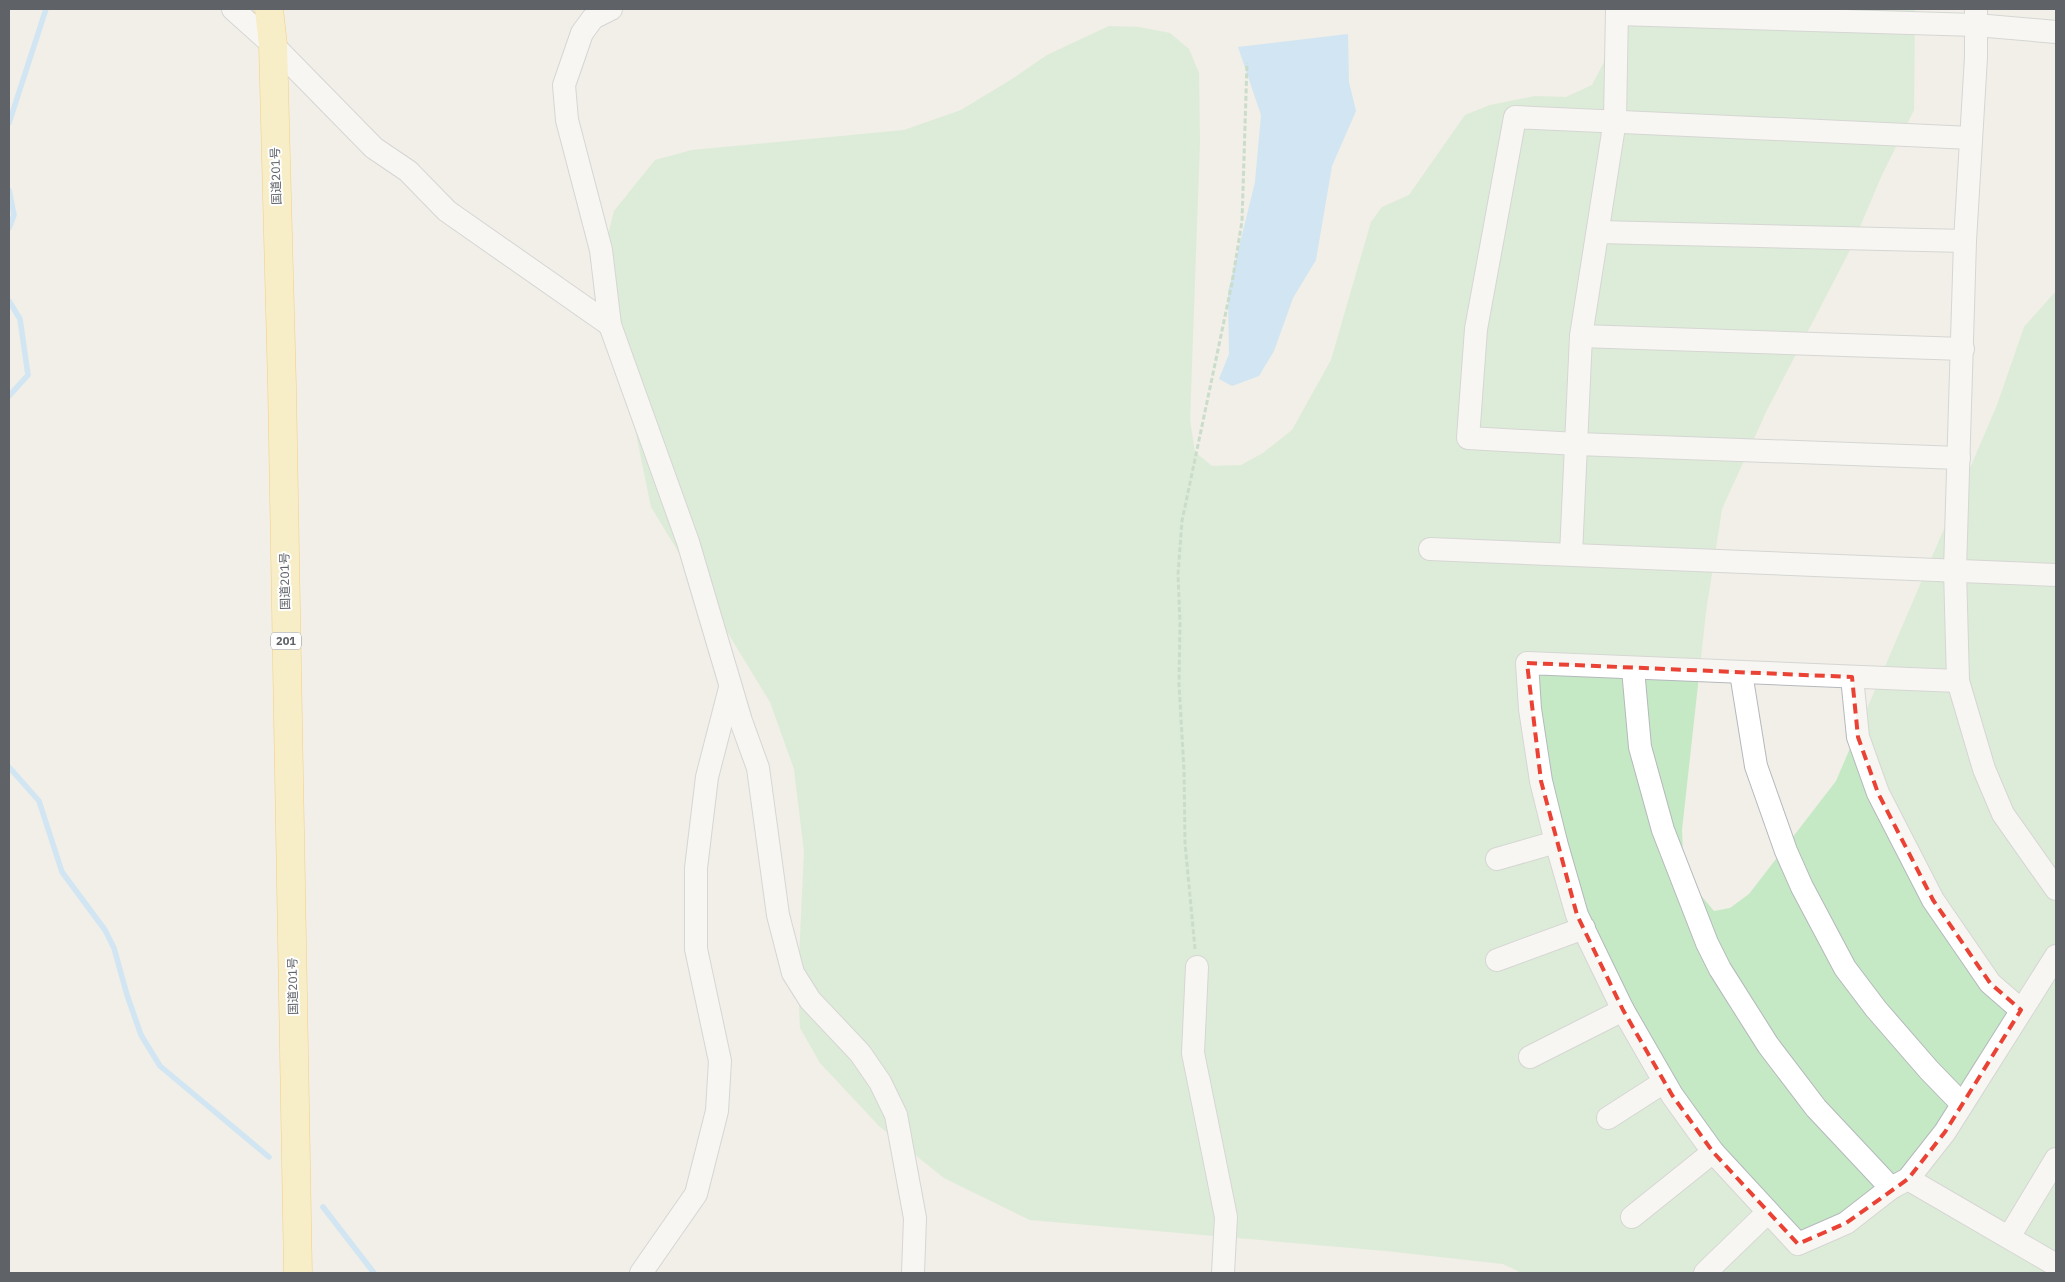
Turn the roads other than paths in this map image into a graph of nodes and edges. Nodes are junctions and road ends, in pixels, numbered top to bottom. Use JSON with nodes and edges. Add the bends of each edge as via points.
{"nodes":[{"id":1,"x":233,"y":9,"type":"edge"},
{"id":2,"x":269,"y":9,"type":"edge"},
{"id":3,"x":611,"y":9,"type":"edge"},
{"id":4,"x":1618,"y":12,"type":"edge"},
{"id":5,"x":1976,"y":17,"type":"edge"},
{"id":6,"x":2056,"y":32,"type":"edge"},
{"id":7,"x":273,"y":45,"type":"junction"},
{"id":8,"x":1615,"y":120,"type":"junction"},
{"id":9,"x":1971,"y":138,"type":"junction"},
{"id":10,"x":1598,"y":232,"type":"junction"},
{"id":11,"x":1965,"y":242,"type":"junction"},
{"id":12,"x":610,"y":325,"type":"junction"},
{"id":13,"x":1581,"y":336,"type":"junction"},
{"id":14,"x":1963,"y":349,"type":"junction"},
{"id":15,"x":1577,"y":444,"type":"junction"},
{"id":16,"x":1960,"y":458,"type":"junction"},
{"id":17,"x":1430,"y":549,"type":"dead end"},
{"id":18,"x":1571,"y":554,"type":"junction"},
{"id":19,"x":1955,"y":570,"type":"junction"},
{"id":20,"x":2056,"y":575,"type":"edge"},
{"id":21,"x":1633,"y":669,"type":"junction"},
{"id":22,"x":1741,"y":673,"type":"junction"},
{"id":23,"x":1852,"y":677,"type":"junction"},
{"id":24,"x":1958,"y":681,"type":"junction"},
{"id":25,"x":730,"y":687,"type":"junction"},
{"id":26,"x":1556,"y":842,"type":"junction"},
{"id":27,"x":1497,"y":859,"type":"dead end"},
{"id":28,"x":2056,"y":889,"type":"edge"},
{"id":29,"x":1584,"y":928,"type":"junction"},
{"id":30,"x":2056,"y":956,"type":"edge"},
{"id":31,"x":1498,"y":960,"type":"dead end"},
{"id":32,"x":1197,"y":967,"type":"road end"},
{"id":33,"x":1623,"y":1010,"type":"junction"},
{"id":34,"x":2021,"y":1010,"type":"junction"},
{"id":35,"x":1530,"y":1056,"type":"dead end"},
{"id":36,"x":1664,"y":1082,"type":"junction"},
{"id":37,"x":1961,"y":1103,"type":"junction"},
{"id":38,"x":1608,"y":1118,"type":"dead end"},
{"id":39,"x":1713,"y":1152,"type":"junction"},
{"id":40,"x":2056,"y":1159,"type":"edge"},
{"id":41,"x":1900,"y":1183,"type":"junction"},
{"id":42,"x":1768,"y":1212,"type":"junction"},
{"id":43,"x":1632,"y":1217,"type":"dead end"},
{"id":44,"x":2009,"y":1237,"type":"junction"},
{"id":45,"x":2056,"y":1265,"type":"edge"},
{"id":46,"x":298,"y":1273,"type":"edge"},
{"id":47,"x":641,"y":1273,"type":"edge"},
{"id":48,"x":913,"y":1273,"type":"edge"},
{"id":49,"x":1222,"y":1273,"type":"edge"},
{"id":50,"x":1705,"y":1273,"type":"edge"}],
"edges":[{"from":1,"to":7,"type":"street"},
{"from":2,"to":7,"type":"highway","name":"国道201号","number":"201"},
{"from":3,"to":12,"type":"street","via":[[593,18],[582,33],[564,85],[567,120],[601,250]]},
{"from":4,"to":5,"type":"street"},
{"from":4,"to":8,"type":"street"},
{"from":5,"to":6,"type":"street"},
{"from":5,"to":9,"type":"street"},
{"from":7,"to":12,"type":"street","via":[[374,148],[408,171],[447,211]]},
{"from":7,"to":46,"type":"highway","name":"国道201号","number":"201"},
{"from":8,"to":9,"type":"street"},
{"from":8,"to":10,"type":"street"},
{"from":8,"to":15,"type":"street","via":[[1515,117],[1476,329],[1468,438]]},
{"from":9,"to":11,"type":"street"},
{"from":10,"to":11,"type":"street"},
{"from":10,"to":13,"type":"street"},
{"from":11,"to":14,"type":"street"},
{"from":12,"to":25,"type":"street","via":[[688,542]]},
{"from":13,"to":14,"type":"street"},
{"from":13,"to":15,"type":"street"},
{"from":14,"to":16,"type":"street"},
{"from":15,"to":16,"type":"street"},
{"from":15,"to":18,"type":"street"},
{"from":16,"to":19,"type":"street"},
{"from":17,"to":18,"type":"street"},
{"from":18,"to":19,"type":"street"},
{"from":19,"to":20,"type":"street"},
{"from":19,"to":24,"type":"street"},
{"from":21,"to":22,"type":"street"},
{"from":21,"to":26,"type":"street","via":[[1527,664],[1541,781]]},
{"from":21,"to":41,"type":"street","via":[[1640,747],[1663,830],[1720,969],[1768,1045],[1816,1108]]},
{"from":22,"to":23,"type":"street"},
{"from":22,"to":37,"type":"street","via":[[1756,766],[1802,887],[1844,968],[1911,1050]]},
{"from":23,"to":24,"type":"street"},
{"from":23,"to":34,"type":"street","via":[[1858,737],[1878,792],[1933,900],[1990,983]]},
{"from":24,"to":28,"type":"street","via":[[1984,769],[2003,814]]},
{"from":25,"to":47,"type":"street","via":[[707,777],[696,868],[696,949],[720,1061],[717,1111],[696,1194]]},
{"from":25,"to":48,"type":"street","via":[[758,768],[778,915],[792,973],[810,1000],[860,1053],[880,1082],[896,1115],[915,1218]]},
{"from":26,"to":27,"type":"street"},
{"from":26,"to":29,"type":"street","via":[[1577,915]]},
{"from":29,"to":31,"type":"street"},
{"from":29,"to":33,"type":"street"},
{"from":30,"to":34,"type":"street"},
{"from":32,"to":49,"type":"street","via":[[1193,1053],[1226,1217]]},
{"from":33,"to":35,"type":"street"},
{"from":33,"to":36,"type":"street"},
{"from":34,"to":37,"type":"street"},
{"from":36,"to":38,"type":"street"},
{"from":36,"to":39,"type":"street"},
{"from":37,"to":41,"type":"street","via":[[1945,1132]]},
{"from":39,"to":42,"type":"street"},
{"from":39,"to":43,"type":"street"},
{"from":40,"to":44,"type":"street"},
{"from":41,"to":42,"type":"street","via":[[1846,1222],[1798,1244]]},
{"from":41,"to":44,"type":"street"},
{"from":42,"to":50,"type":"street"},
{"from":44,"to":45,"type":"street"}]}
